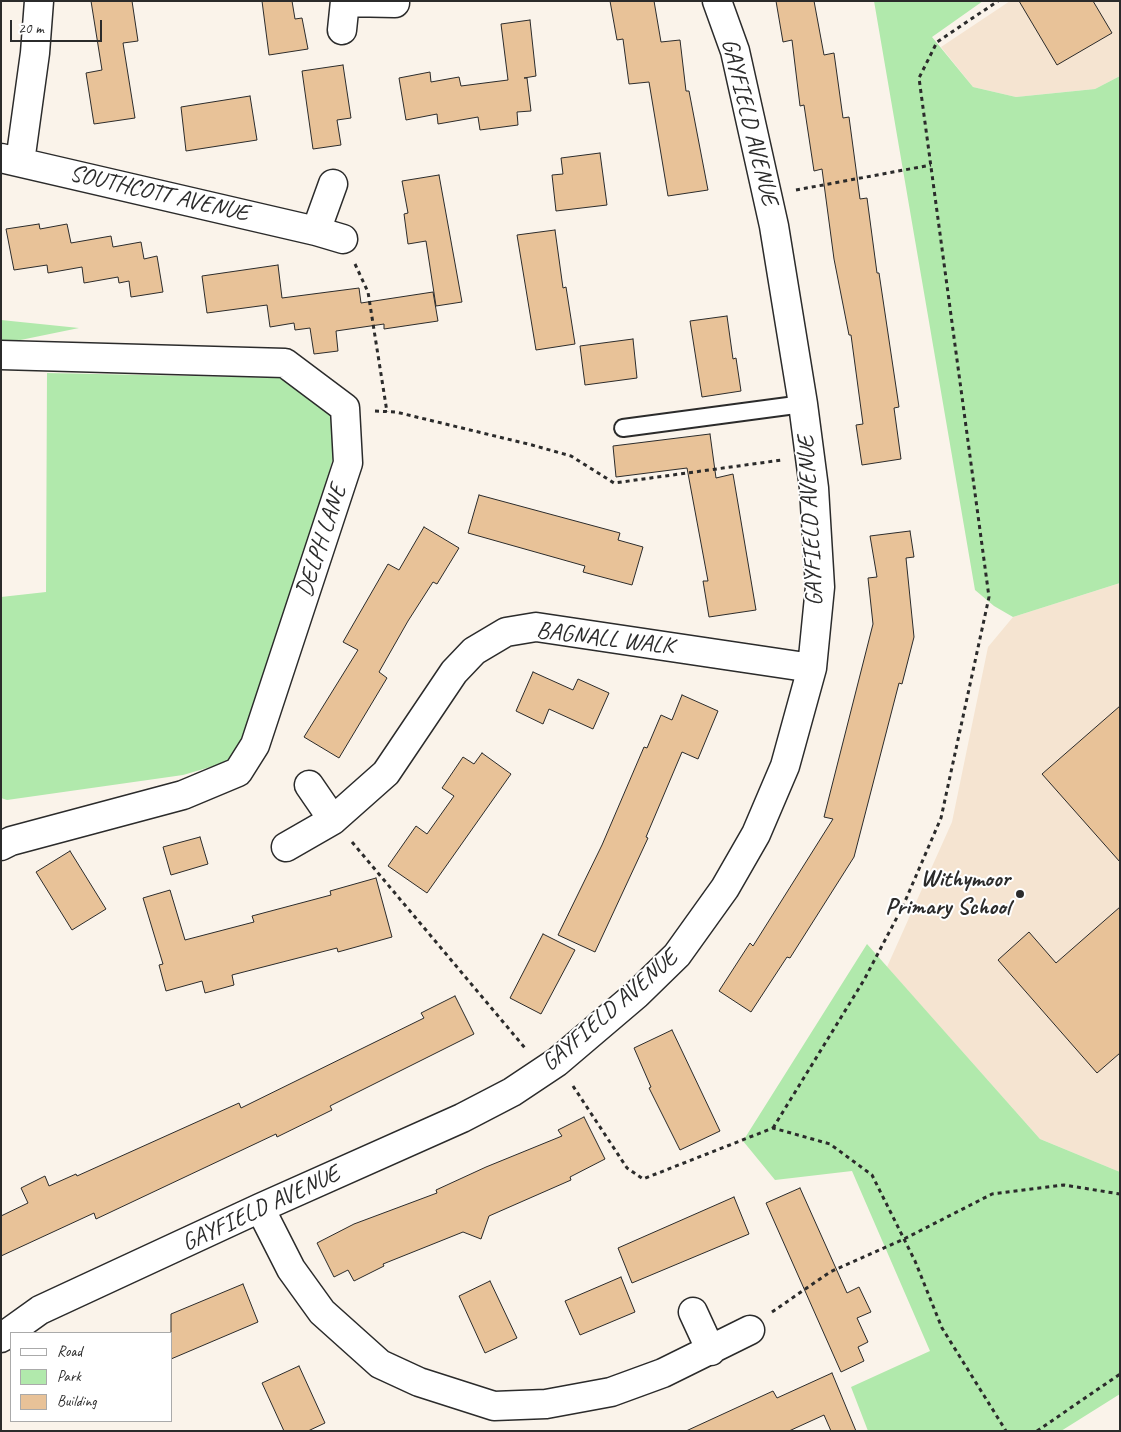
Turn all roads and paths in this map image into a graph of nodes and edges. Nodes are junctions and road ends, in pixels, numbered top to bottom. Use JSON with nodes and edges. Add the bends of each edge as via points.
{"nodes":[{"id":1,"x":38,"y":1,"type":"edge"},
{"id":2,"x":717,"y":1,"type":"edge"},
{"id":3,"x":998,"y":1,"type":"edge"},
{"id":4,"x":345,"y":2,"type":"edge"},
{"id":5,"x":395,"y":3,"type":"dead end"},
{"id":6,"x":342,"y":30,"type":"dead end"},
{"id":7,"x":11,"y":160,"type":"edge"},
{"id":8,"x":930,"y":165,"type":"junction"},
{"id":9,"x":333,"y":184,"type":"dead end"},
{"id":10,"x":767,"y":195,"type":"junction"},
{"id":11,"x":316,"y":231,"type":"junction"},
{"id":12,"x":343,"y":239,"type":"joint"},
{"id":13,"x":1,"y":355,"type":"edge"},
{"id":14,"x":803,"y":404,"type":"junction"},
{"id":15,"x":345,"y":408,"type":"junction"},
{"id":16,"x":387,"y":412,"type":"junction"},
{"id":17,"x":623,"y":428,"type":"dead end"},
{"id":18,"x":810,"y":457,"type":"junction"},
{"id":19,"x":812,"y":668,"type":"junction"},
{"id":20,"x":310,"y":785,"type":"dead end"},
{"id":21,"x":333,"y":820,"type":"junction"},
{"id":22,"x":1,"y":846,"type":"edge"},
{"id":23,"x":286,"y":847,"type":"dead end"},
{"id":24,"x":558,"y":1062,"type":"junction"},
{"id":25,"x":773,"y":1128,"type":"junction"},
{"id":26,"x":1120,"y":1194,"type":"edge"},
{"id":27,"x":260,"y":1208,"type":"junction"},
{"id":28,"x":904,"y":1239,"type":"junction"},
{"id":29,"x":693,"y":1312,"type":"dead end"},
{"id":30,"x":750,"y":1330,"type":"joint"},
{"id":31,"x":1,"y":1338,"type":"edge"},
{"id":32,"x":711,"y":1351,"type":"junction"},
{"id":33,"x":1120,"y":1374,"type":"edge"},
{"id":34,"x":1006,"y":1431,"type":"edge"},
{"id":35,"x":1037,"y":1431,"type":"edge"}],
"edges":[{"from":1,"to":7,"type":"street","via":[[35,53]]},
{"from":2,"to":10,"type":"street","name":"GAYFIELD AVENUE","via":[[735,51]]},
{"from":3,"to":8,"type":"path","via":[[937,42],[919,78]]},
{"from":4,"to":5,"type":"street"},
{"from":4,"to":6,"type":"street"},
{"from":7,"to":11,"type":"street","name":"SOUTHCOTT AVENUE"},
{"from":8,"to":10,"type":"path"},
{"from":8,"to":25,"type":"path","via":[[989,597],[941,818],[903,906],[864,980]]},
{"from":9,"to":11,"type":"street"},
{"from":10,"to":14,"type":"street","name":"GAYFIELD AVENUE"},
{"from":11,"to":12,"type":"street","name":"SOUTHCOTT AVENUE"},
{"from":12,"to":16,"type":"path","via":[[368,292]]},
{"from":13,"to":15,"type":"street","via":[[285,363]]},
{"from":14,"to":17,"type":"lane"},
{"from":14,"to":18,"type":"street","name":"GAYFIELD AVENUE"},
{"from":15,"to":16,"type":"path"},
{"from":15,"to":22,"type":"street","name":"DELPH LANE","via":[[348,463],[255,745],[238,772],[183,795]]},
{"from":16,"to":18,"type":"path","via":[[571,456],[614,482]]},
{"from":18,"to":19,"type":"street","name":"GAYFIELD AVENUE","via":[[820,587]]},
{"from":19,"to":21,"type":"street","name":"BAGNALL WALK","via":[[536,627],[506,632],[474,651],[454,672],[386,773]]},
{"from":19,"to":24,"type":"street","name":"GAYFIELD AVENUE","via":[[785,766],[756,834],[725,888],[678,955]]},
{"from":20,"to":21,"type":"street"},
{"from":21,"to":23,"type":"street","name":"BAGNALL WALK"},
{"from":21,"to":24,"type":"path","via":[[530,1054]]},
{"from":24,"to":25,"type":"path","via":[[627,1168],[643,1179]]},
{"from":24,"to":27,"type":"street","name":"GAYFIELD AVENUE","via":[[512,1092],[462,1118]]},
{"from":25,"to":28,"type":"path","via":[[830,1144],[872,1175]]},
{"from":26,"to":28,"type":"path","via":[[1064,1186],[992,1194]]},
{"from":27,"to":31,"type":"street","name":"GAYFIELD AVENUE","via":[[40,1310]]},
{"from":27,"to":32,"type":"street","via":[[291,1269],[322,1312],[380,1364],[419,1382],[494,1406],[546,1404],[611,1392],[663,1374]]},
{"from":28,"to":30,"type":"path","via":[[830,1272]]},
{"from":28,"to":34,"type":"path","via":[[942,1328]]},
{"from":29,"to":32,"type":"street"},
{"from":30,"to":32,"type":"street"},
{"from":33,"to":35,"type":"path"}]}
